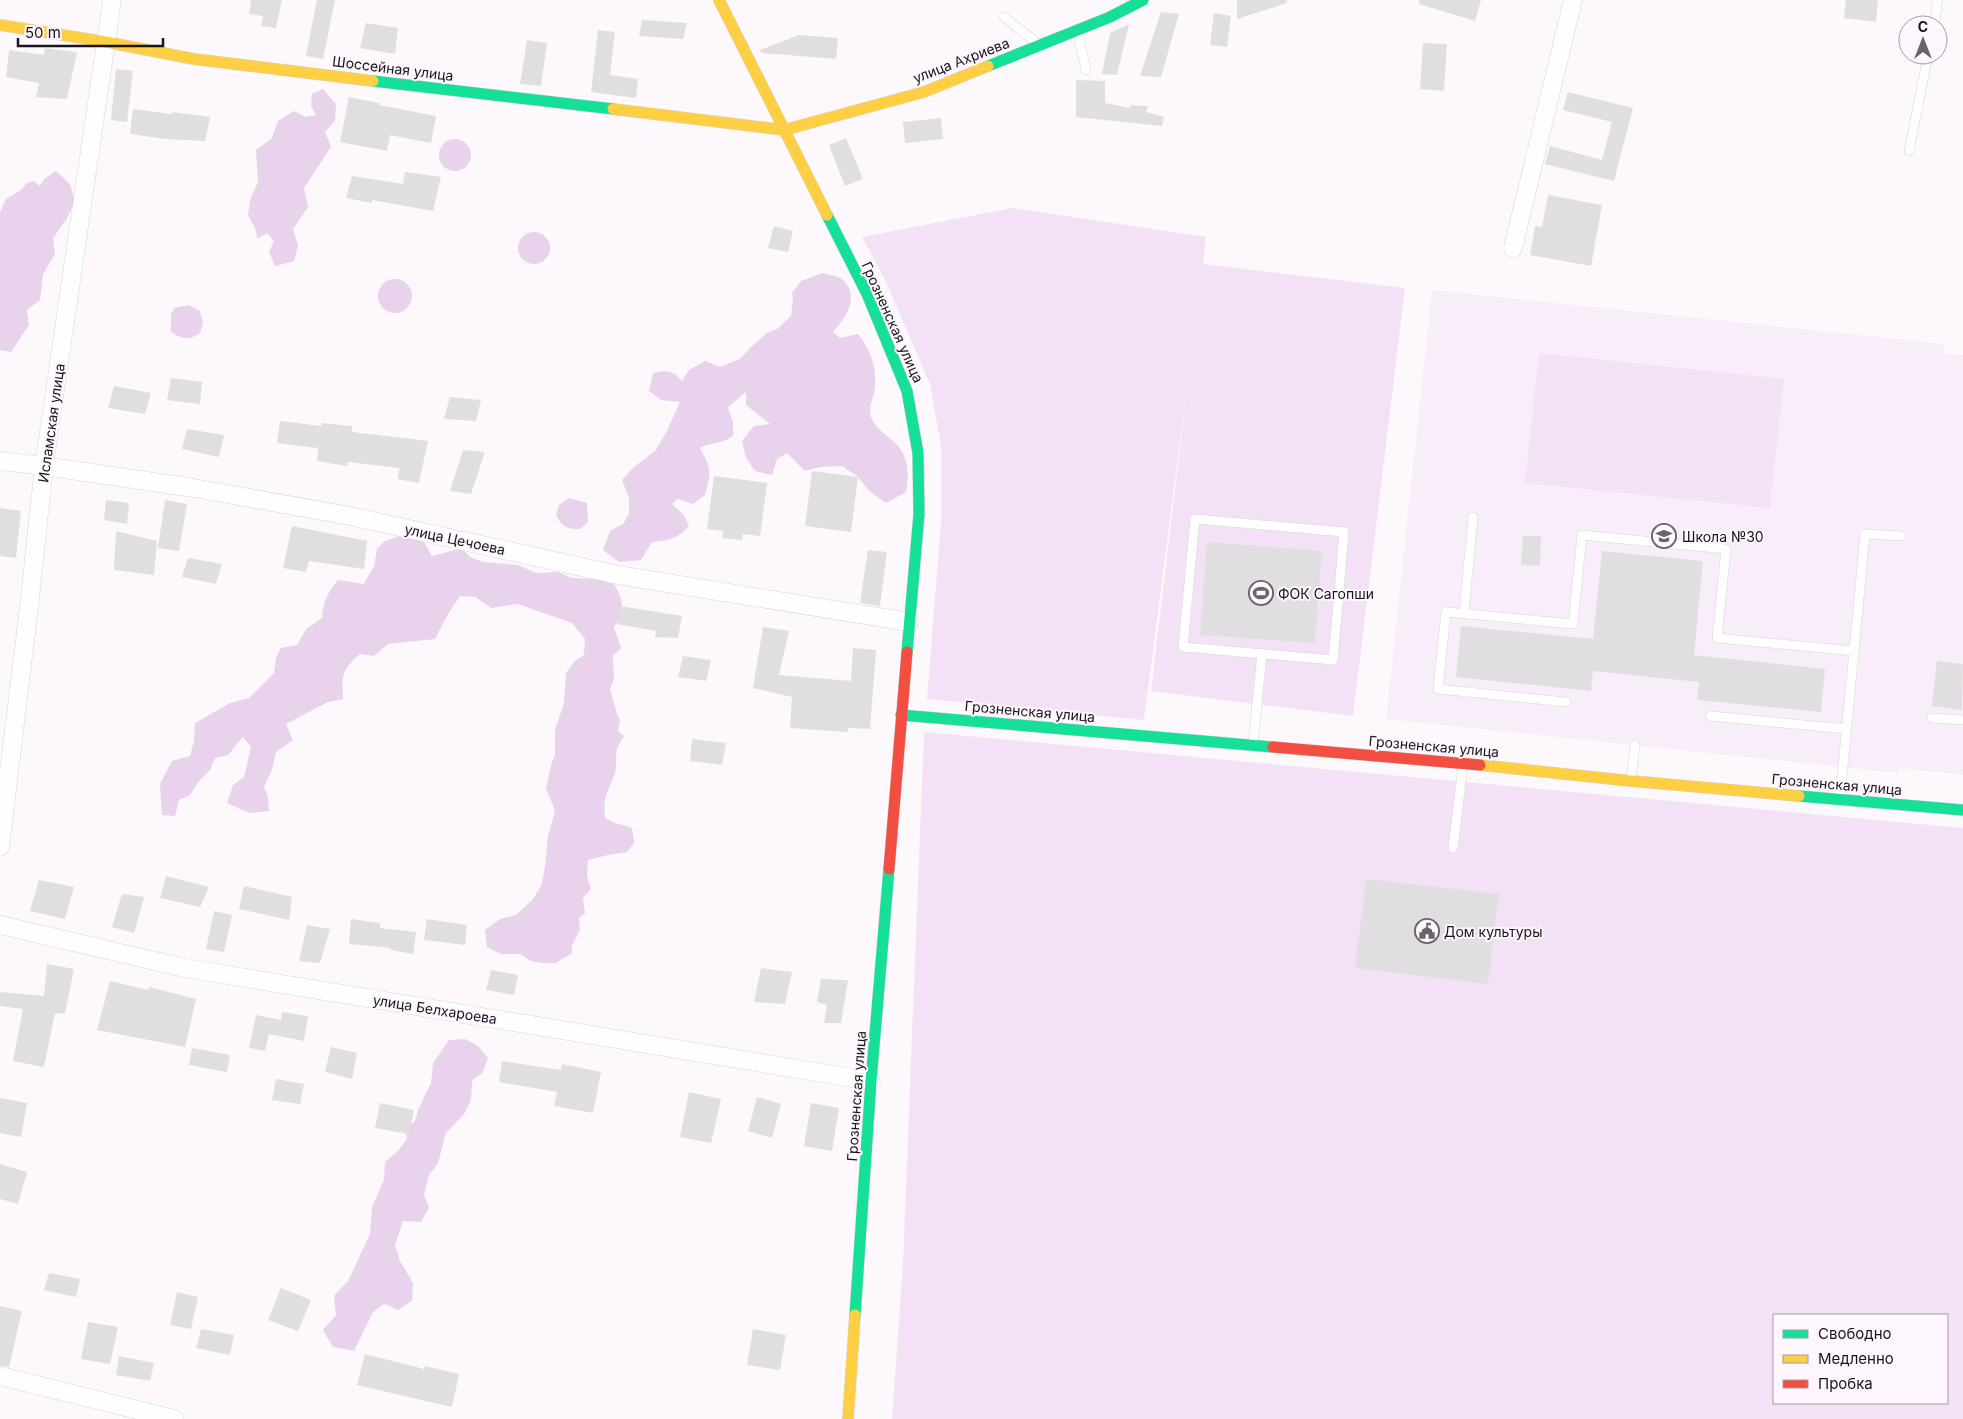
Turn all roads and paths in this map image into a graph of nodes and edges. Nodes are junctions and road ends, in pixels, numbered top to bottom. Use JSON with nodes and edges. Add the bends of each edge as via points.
{"nodes":[{"id":1,"x":112,"y":0,"type":"edge"},
{"id":2,"x":719,"y":0,"type":"edge"},
{"id":3,"x":1142,"y":0,"type":"edge"},
{"id":4,"x":1573,"y":0,"type":"edge"},
{"id":5,"x":1938,"y":0,"type":"edge"},
{"id":6,"x":1936,"y":15,"type":"edge"},
{"id":7,"x":1004,"y":17,"type":"dead end"},
{"id":8,"x":0,"y":25,"type":"edge"},
{"id":9,"x":1077,"y":31,"type":"junction"},
{"id":10,"x":106,"y":42,"type":"junction"},
{"id":11,"x":1040,"y":46,"type":"junction"},
{"id":12,"x":1926,"y":65,"type":"edge"},
{"id":13,"x":1086,"y":70,"type":"dead end"},
{"id":14,"x":784,"y":130,"type":"junction"},
{"id":15,"x":1909,"y":151,"type":"dead end"},
{"id":16,"x":1513,"y":248,"type":"dead end"},
{"id":17,"x":0,"y":461,"type":"edge"},
{"id":18,"x":44,"y":466,"type":"junction"},
{"id":19,"x":1473,"y":517,"type":"dead end"},
{"id":20,"x":1901,"y":536,"type":"dead end"},
{"id":21,"x":1464,"y":613,"type":"junction"},
{"id":22,"x":909,"y":622,"type":"junction"},
{"id":23,"x":1854,"y":651,"type":"junction"},
{"id":24,"x":1262,"y":654,"type":"junction"},
{"id":25,"x":1566,"y":702,"type":"dead end"},
{"id":26,"x":901,"y":715,"type":"junction"},
{"id":27,"x":1710,"y":716,"type":"dead end"},
{"id":28,"x":1932,"y":718,"type":"dead end"},
{"id":29,"x":1963,"y":720,"type":"edge"},
{"id":30,"x":1847,"y":729,"type":"junction"},
{"id":31,"x":1253,"y":745,"type":"junction"},
{"id":32,"x":1635,"y":745,"type":"dead end"},
{"id":33,"x":1463,"y":763,"type":"junction"},
{"id":34,"x":1631,"y":781,"type":"junction"},
{"id":35,"x":1840,"y":799,"type":"junction"},
{"id":36,"x":1963,"y":810,"type":"edge"},
{"id":37,"x":0,"y":847,"type":"edge"},
{"id":38,"x":1453,"y":848,"type":"dead end"},
{"id":39,"x":0,"y":925,"type":"edge"},
{"id":40,"x":872,"y":1081,"type":"junction"},
{"id":41,"x":0,"y":1376,"type":"edge"},
{"id":42,"x":174,"y":1419,"type":"edge"},
{"id":43,"x":848,"y":1419,"type":"edge"}],
"edges":[{"from":1,"to":10,"type":"street","name":"Исламская улица"},
{"from":2,"to":14,"type":"street","name":"Грозненская улица"},
{"from":3,"to":9,"type":"street","name":"улица Ахриева"},
{"from":4,"to":16,"type":"street"},
{"from":5,"to":6,"type":"lane"},
{"from":7,"to":11,"type":"lane"},
{"from":8,"to":10,"type":"street","name":"Шоссейная улица"},
{"from":9,"to":11,"type":"street","name":"улица Ахриева"},
{"from":9,"to":13,"type":"lane"},
{"from":10,"to":14,"type":"street","name":"Шоссейная улица","via":[[194,59]]},
{"from":10,"to":18,"type":"street","name":"Исламская улица"},
{"from":11,"to":14,"type":"street","name":"улица Ахриева","via":[[924,92]]},
{"from":12,"to":15,"type":"lane"},
{"from":14,"to":22,"type":"street","name":"Грозненская улица","via":[[866,294],[907,391],[918,453],[920,514]]},
{"from":17,"to":18,"type":"street","name":"улица Цечоева"},
{"from":18,"to":22,"type":"street","name":"улица Цечоева","via":[[350,516],[618,575]]},
{"from":18,"to":37,"type":"street","name":"Исламская улица"},
{"from":19,"to":21,"type":"lane"},
{"from":20,"to":23,"type":"lane","via":[[1865,534]]},
{"from":21,"to":23,"type":"lane","via":[[1573,624],[1582,536],[1726,549],[1717,638]]},
{"from":21,"to":25,"type":"lane","via":[[1446,612],[1438,689]]},
{"from":22,"to":26,"type":"street","name":"Грозненская улица"},
{"from":23,"to":30,"type":"lane"},
{"from":24,"to":24,"type":"lane","via":[[1184,647],[1195,519],[1344,532],[1333,660]]},
{"from":24,"to":31,"type":"lane"},
{"from":26,"to":31,"type":"street","name":"Грозненская улица"},
{"from":26,"to":40,"type":"street","name":"Грозненская улица"},
{"from":27,"to":30,"type":"lane"},
{"from":28,"to":29,"type":"lane"},
{"from":30,"to":35,"type":"lane"},
{"from":31,"to":33,"type":"street","name":"Грозненская улица"},
{"from":32,"to":34,"type":"lane"},
{"from":33,"to":34,"type":"street","name":"Грозненская улица"},
{"from":33,"to":38,"type":"lane"},
{"from":34,"to":35,"type":"street","name":"Грозненская улица"},
{"from":35,"to":36,"type":"street","name":"Грозненская улица"},
{"from":39,"to":40,"type":"street","name":"улица Белхароева","via":[[185,968]]},
{"from":40,"to":43,"type":"street","name":"Грозненская улица"},
{"from":41,"to":42,"type":"street"}]}
